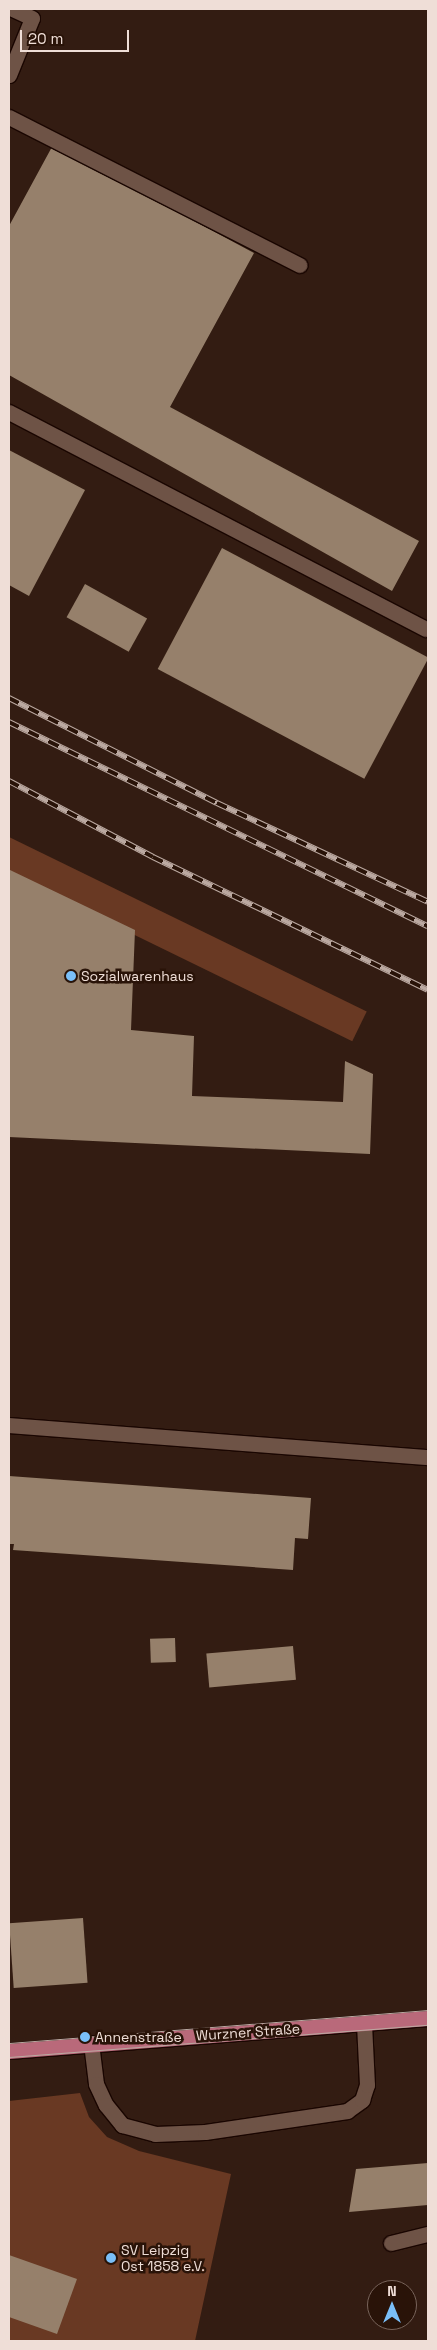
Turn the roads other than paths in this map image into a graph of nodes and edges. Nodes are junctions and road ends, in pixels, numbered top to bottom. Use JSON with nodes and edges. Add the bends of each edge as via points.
{"nodes":[{"id":1,"x":14,"y":9,"type":"edge"},
{"id":2,"x":38,"y":13,"type":"edge"},
{"id":3,"x":9,"y":75,"type":"edge"},
{"id":4,"x":9,"y":117,"type":"edge"},
{"id":5,"x":300,"y":265,"type":"dead end"},
{"id":6,"x":9,"y":412,"type":"edge"},
{"id":7,"x":426,"y":629,"type":"dead end"},
{"id":8,"x":9,"y":1425,"type":"edge"},
{"id":9,"x":428,"y":1457,"type":"edge"},
{"id":10,"x":428,"y":2018,"type":"edge"},
{"id":11,"x":364,"y":2023,"type":"junction"},
{"id":12,"x":91,"y":2043,"type":"junction"},
{"id":13,"x":9,"y":2051,"type":"edge"},
{"id":14,"x":428,"y":2234,"type":"edge"},
{"id":15,"x":390,"y":2242,"type":"dead end"}],
"edges":[{"from":1,"to":2,"type":"street"},
{"from":2,"to":3,"type":"street"},
{"from":4,"to":5,"type":"street"},
{"from":6,"to":7,"type":"street"},
{"from":8,"to":9,"type":"street"},
{"from":10,"to":11,"type":"main road","name":"Wurzner Straße"},
{"from":11,"to":12,"type":"main road","name":"Wurzner Straße"},
{"from":11,"to":12,"type":"street","via":[[367,2085],[362,2100],[347,2111],[205,2132],[155,2134],[122,2125],[106,2105],[96,2084]]},
{"from":12,"to":13,"type":"main road","name":"Wurzner Straße"},
{"from":14,"to":15,"type":"street"}]}
